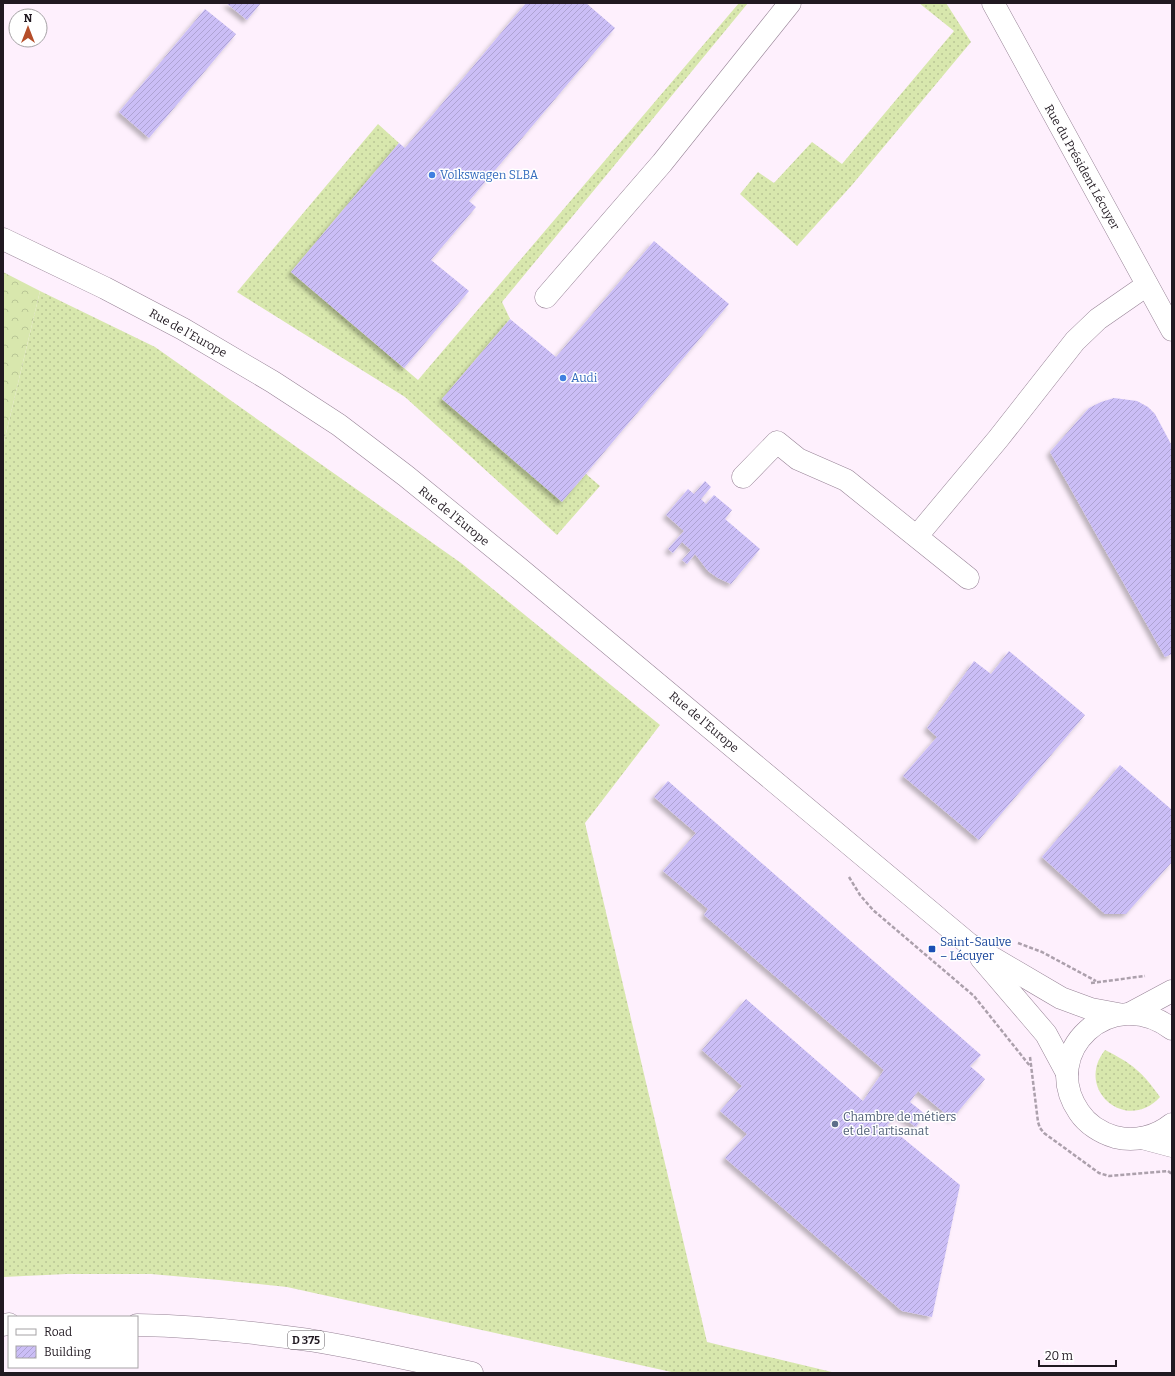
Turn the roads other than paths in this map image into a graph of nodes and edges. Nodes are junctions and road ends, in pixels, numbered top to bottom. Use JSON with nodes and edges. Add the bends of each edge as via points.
{"nodes":[{"id":1,"x":790,"y":3,"type":"edge"},
{"id":2,"x":992,"y":3,"type":"edge"},
{"id":3,"x":3,"y":239,"type":"edge"},
{"id":4,"x":1147,"y":285,"type":"junction"},
{"id":5,"x":546,"y":297,"type":"dead end"},
{"id":6,"x":1172,"y":330,"type":"edge"},
{"id":7,"x":743,"y":477,"type":"dead end"},
{"id":8,"x":917,"y":536,"type":"junction"},
{"id":9,"x":968,"y":578,"type":"dead end"},
{"id":10,"x":969,"y":944,"type":"junction"},
{"id":11,"x":1172,"y":991,"type":"edge"},
{"id":12,"x":1124,"y":1014,"type":"junction"},
{"id":13,"x":1172,"y":1029,"type":"edge"},
{"id":14,"x":1068,"y":1073,"type":"junction"},
{"id":15,"x":1172,"y":1124,"type":"edge"},
{"id":16,"x":1142,"y":1138,"type":"junction"},
{"id":17,"x":1172,"y":1146,"type":"edge"},
{"id":18,"x":138,"y":1325,"type":"edge"},
{"id":19,"x":472,"y":1373,"type":"edge"}],
"edges":[{"from":1,"to":5,"type":"street","via":[[662,163]]},
{"from":2,"to":4,"type":"street","name":"Rue du Président Lécuyer"},
{"from":3,"to":10,"type":"street","name":"Rue de l'Europe","via":[[105,288],[188,332],[273,382],[338,426],[406,476],[514,564]]},
{"from":4,"to":6,"type":"street","name":"Rue du Président Lécuyer"},
{"from":4,"to":8,"type":"street","via":[[1098,318],[1075,341]]},
{"from":7,"to":8,"type":"street","via":[[777,442],[798,459],[846,480]]},
{"from":8,"to":9,"type":"street"},
{"from":10,"to":12,"type":"street","via":[[1061,998],[1091,1009]]},
{"from":10,"to":14,"type":"street","via":[[1046,1034]]},
{"from":11,"to":12,"type":"street"},
{"from":12,"to":13,"type":"street","via":[[1144,1014],[1156,1018]]},
{"from":12,"to":14,"type":"street","via":[[1100,1021],[1085,1032],[1069,1060]]},
{"from":14,"to":16,"type":"street","via":[[1073,1102],[1083,1118],[1093,1127],[1104,1134],[1116,1137]]},
{"from":15,"to":16,"type":"street","via":[[1160,1132]]},
{"from":16,"to":17,"type":"street"},
{"from":18,"to":19,"type":"street","number":"D 375","via":[[206,1329],[308,1340]]}]}
